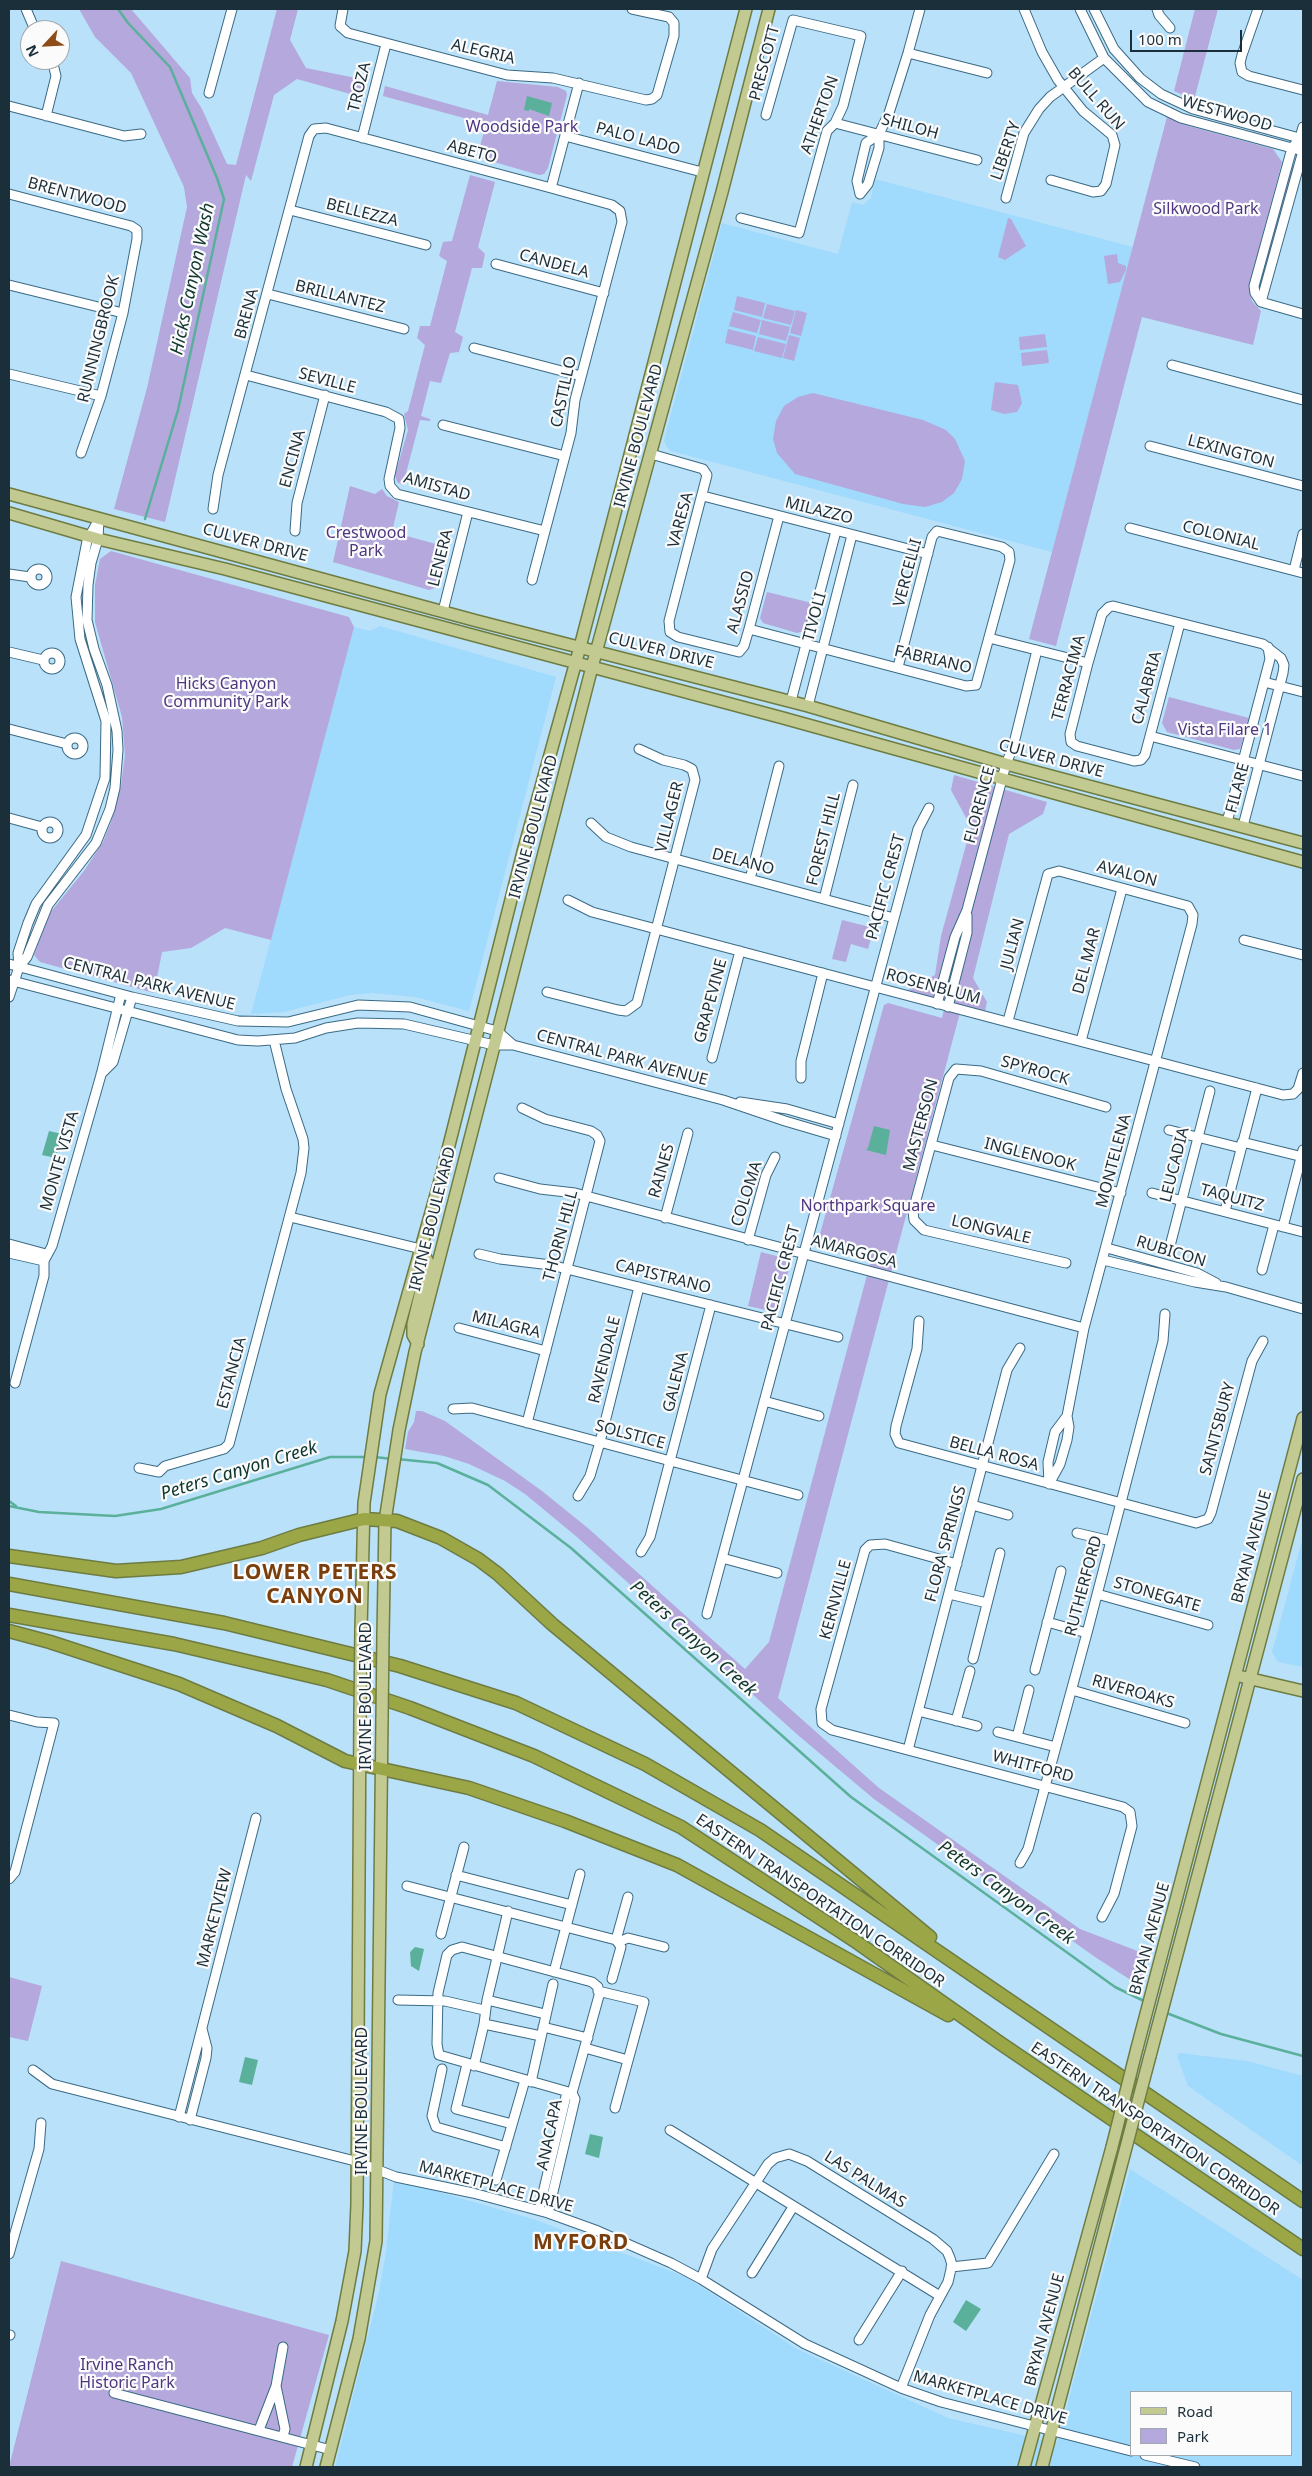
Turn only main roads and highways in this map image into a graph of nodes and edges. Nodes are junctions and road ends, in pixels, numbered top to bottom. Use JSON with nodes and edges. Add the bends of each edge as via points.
{"nodes":[{"id":1,"x":746,"y":9,"type":"edge"},
{"id":2,"x":769,"y":9,"type":"edge"},
{"id":3,"x":9,"y":494,"type":"edge"},
{"id":4,"x":9,"y":513,"type":"edge"},
{"id":5,"x":580,"y":647,"type":"junction"},
{"id":6,"x":597,"y":651,"type":"junction"},
{"id":7,"x":576,"y":663,"type":"junction"},
{"id":8,"x":592,"y":667,"type":"junction"},
{"id":9,"x":1303,"y":843,"type":"edge"},
{"id":10,"x":1303,"y":862,"type":"edge"},
{"id":11,"x":421,"y":1249,"type":"junction"},
{"id":12,"x":418,"y":1344,"type":"junction"},
{"id":13,"x":1303,"y":1418,"type":"edge"},
{"id":14,"x":1303,"y":1478,"type":"edge"},
{"id":15,"x":364,"y":1519,"type":"junction"},
{"id":16,"x":385,"y":1521,"type":"junction"},
{"id":17,"x":9,"y":1556,"type":"edge"},
{"id":18,"x":9,"y":1584,"type":"edge"},
{"id":19,"x":9,"y":1615,"type":"edge"},
{"id":20,"x":9,"y":1631,"type":"edge"},
{"id":21,"x":1234,"y":1675,"type":"junction"},
{"id":22,"x":1250,"y":1679,"type":"junction"},
{"id":23,"x":1303,"y":1691,"type":"edge"},
{"id":24,"x":358,"y":1765,"type":"junction"},
{"id":25,"x":382,"y":1770,"type":"junction"},
{"id":26,"x":1202,"y":1799,"type":"junction"},
{"id":27,"x":1197,"y":1878,"type":"junction"},
{"id":28,"x":960,"y":1967,"type":"junction"},
{"id":29,"x":1000,"y":2043,"type":"junction"},
{"id":30,"x":1303,"y":2201,"type":"edge"},
{"id":31,"x":1303,"y":2249,"type":"edge"},
{"id":32,"x":306,"y":2467,"type":"edge"},
{"id":33,"x":326,"y":2467,"type":"edge"},
{"id":34,"x":1024,"y":2467,"type":"edge"},
{"id":35,"x":1042,"y":2467,"type":"edge"}],
"edges":[{"from":1,"to":5,"type":"main road","name":"IRVINE BOULEVARD"},
{"from":2,"to":6,"type":"main road","name":"IRVINE BOULEVARD"},
{"from":3,"to":5,"type":"main road","name":"CULVER DRIVE"},
{"from":4,"to":7,"type":"main road","name":"CULVER DRIVE","via":[[94,540],[225,569]]},
{"from":5,"to":6,"type":"main road","name":"CULVER DRIVE"},
{"from":5,"to":7,"type":"main road","name":"IRVINE BOULEVARD"},
{"from":6,"to":8,"type":"main road","name":"IRVINE BOULEVARD"},
{"from":6,"to":9,"type":"main road","name":"CULVER DRIVE","via":[[791,701],[1006,764]]},
{"from":7,"to":8,"type":"main road","name":"CULVER DRIVE"},
{"from":7,"to":11,"type":"main road","name":"IRVINE BOULEVARD","via":[[523,852]]},
{"from":8,"to":10,"type":"main road","name":"CULVER DRIVE"},
{"from":8,"to":12,"type":"main road","name":"IRVINE BOULEVARD"},
{"from":11,"to":12,"type":"main road","via":[[428,1262],[413,1324],[413,1335]]},
{"from":11,"to":15,"type":"main road","name":"IRVINE BOULEVARD","via":[[380,1394]]},
{"from":12,"to":16,"type":"main road","name":"IRVINE BOULEVARD","via":[[398,1430]]},
{"from":13,"to":21,"type":"main road","name":"BRYAN AVENUE"},
{"from":14,"to":22,"type":"main road","name":"BRYAN AVENUE"},
{"from":15,"to":16,"type":"highway"},
{"from":15,"to":17,"type":"highway","via":[[181,1567],[116,1571]]},
{"from":15,"to":24,"type":"main road","name":"IRVINE BOULEVARD","bridge":true},
{"from":16,"to":25,"type":"main road","name":"IRVINE BOULEVARD","bridge":true},
{"from":16,"to":28,"type":"highway","via":[[401,1522],[441,1538],[498,1574],[552,1624],[938,1943]]},
{"from":18,"to":28,"type":"highway","name":"EASTERN TRANSPORTATION CORRIDOR","via":[[224,1623],[400,1666],[516,1703],[645,1764],[760,1830]]},
{"from":19,"to":29,"type":"highway","name":"EASTERN TRANSPORTATION CORRIDOR","via":[[174,1644],[327,1680],[534,1756],[681,1827],[858,1943]]},
{"from":20,"to":24,"type":"highway","via":[[179,1684]]},
{"from":21,"to":22,"type":"main road"},
{"from":21,"to":26,"type":"main road","name":"BRYAN AVENUE"},
{"from":22,"to":23,"type":"main road"},
{"from":22,"to":27,"type":"main road","name":"BRYAN AVENUE"},
{"from":24,"to":25,"type":"highway"},
{"from":24,"to":32,"type":"main road","name":"IRVINE BOULEVARD","via":[[355,2251],[342,2321]]},
{"from":25,"to":29,"type":"highway","via":[[414,1774],[469,1788],[565,1821],[677,1866]]},
{"from":25,"to":33,"type":"main road","name":"IRVINE BOULEVARD","via":[[378,2170],[374,2258],[359,2339]]},
{"from":26,"to":27,"type":"main road","via":[[1206,1807],[1193,1861]]},
{"from":26,"to":34,"type":"main road","name":"BRYAN AVENUE","bridge":true,"via":[[1112,2147]]},
{"from":27,"to":35,"type":"main road","name":"BRYAN AVENUE","bridge":true},
{"from":28,"to":30,"type":"highway","name":"EASTERN TRANSPORTATION CORRIDOR"},
{"from":29,"to":31,"type":"highway","name":"EASTERN TRANSPORTATION CORRIDOR"}]}
